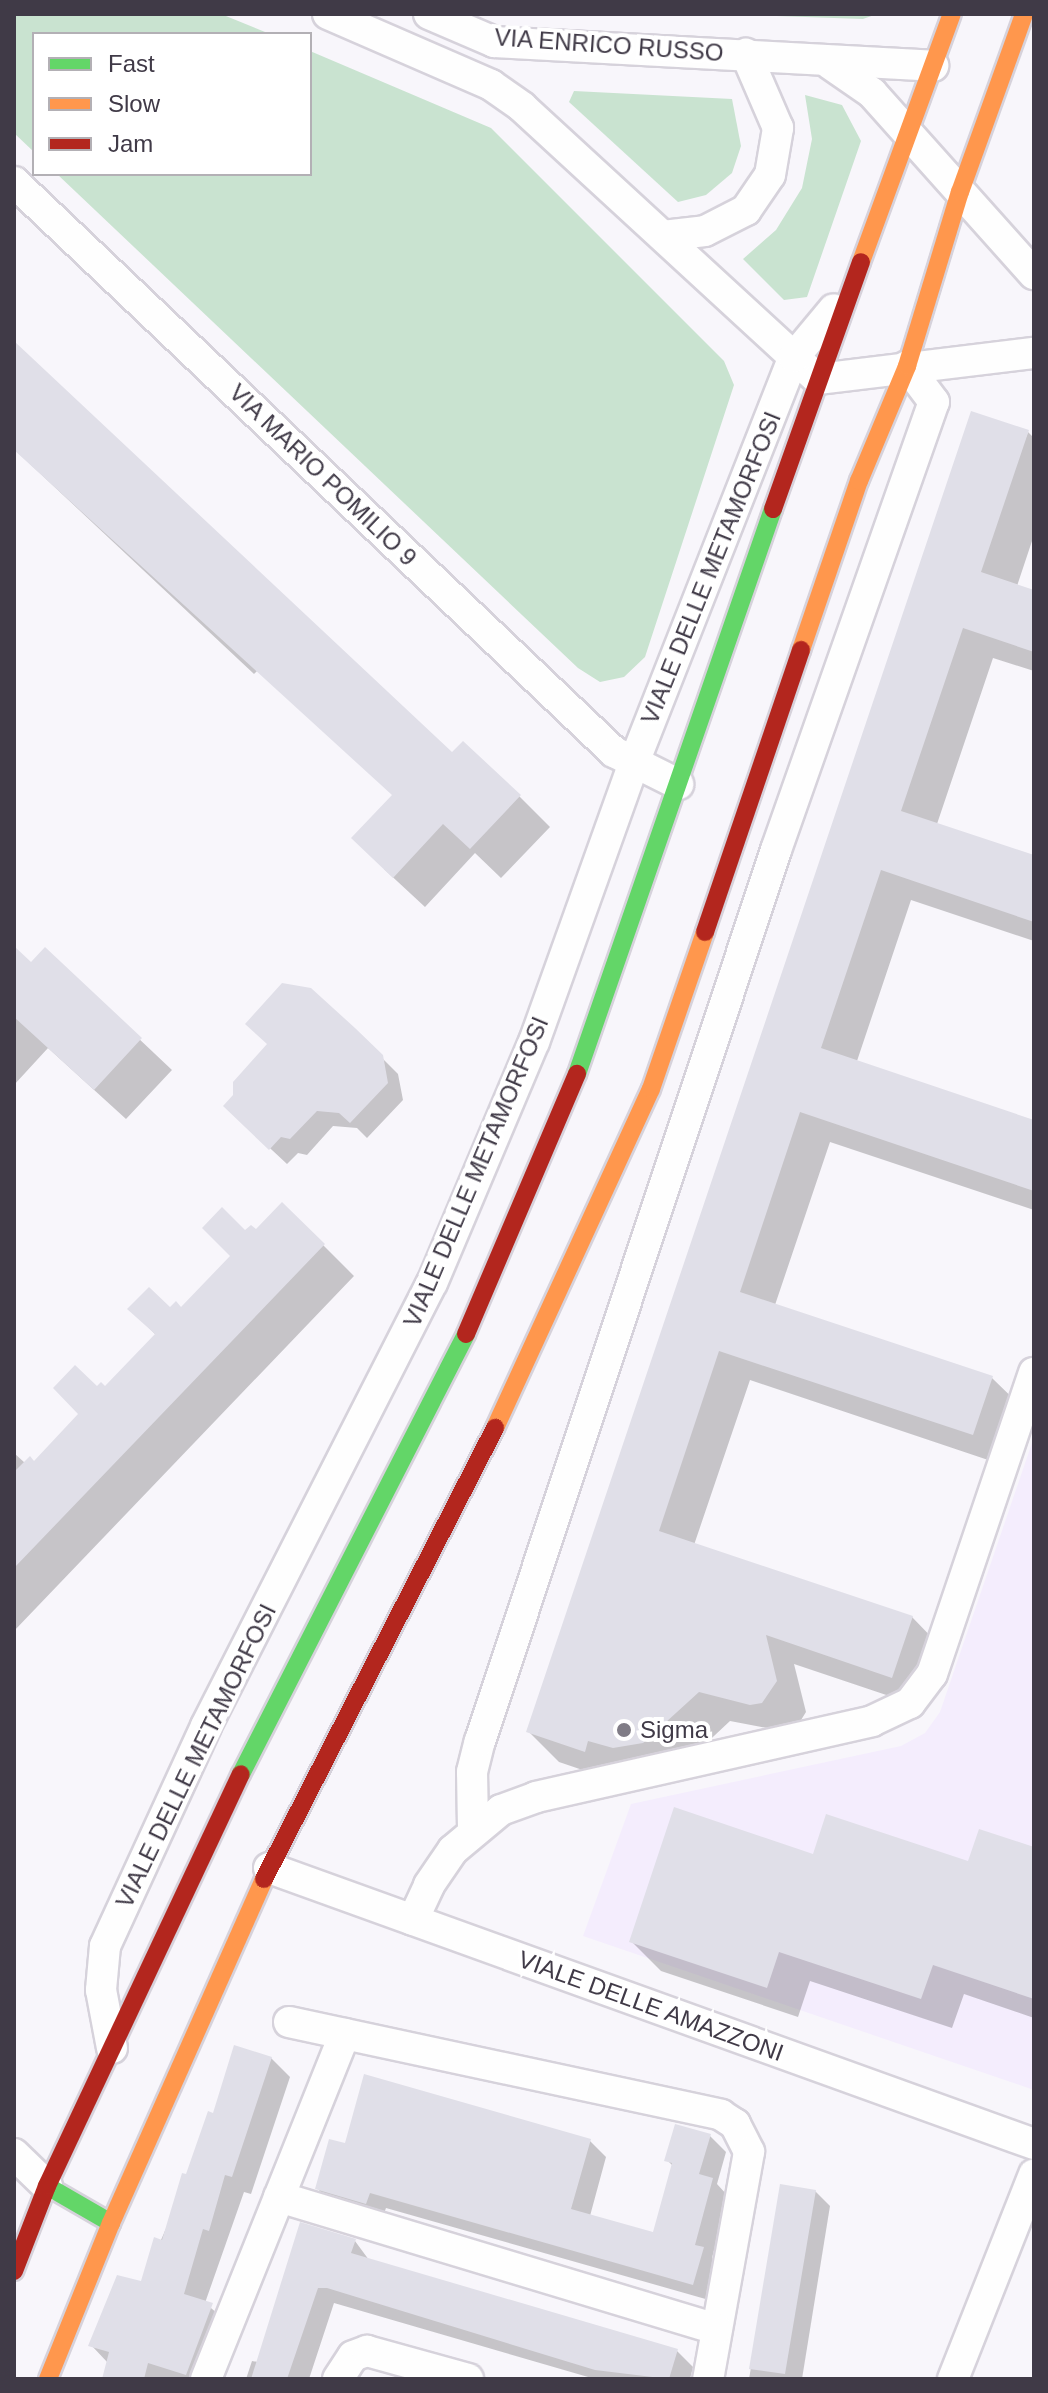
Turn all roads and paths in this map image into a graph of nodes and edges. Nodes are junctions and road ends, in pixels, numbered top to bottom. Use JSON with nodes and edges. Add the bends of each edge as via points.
{"nodes":[{"id":1,"x":328,"y":14,"type":"edge"},
{"id":2,"x":429,"y":14,"type":"edge"},
{"id":3,"x":952,"y":14,"type":"edge"},
{"id":4,"x":1024,"y":14,"type":"edge"},
{"id":5,"x":746,"y":54,"type":"junction"},
{"id":6,"x":830,"y":64,"type":"junction"},
{"id":7,"x":933,"y":66,"type":"junction"},
{"id":8,"x":907,"y":135,"type":"junction"},
{"id":9,"x":14,"y":182,"type":"edge"},
{"id":10,"x":960,"y":192,"type":"junction"},
{"id":11,"x":663,"y":236,"type":"junction"},
{"id":12,"x":1034,"y":274,"type":"edge"},
{"id":13,"x":851,"y":290,"type":"junction"},
{"id":14,"x":1031,"y":352,"type":"edge"},
{"id":15,"x":794,"y":357,"type":"junction"},
{"id":16,"x":907,"y":366,"type":"junction"},
{"id":17,"x":818,"y":379,"type":"junction"},
{"id":18,"x":633,"y":765,"type":"junction"},
{"id":19,"x":678,"y":784,"type":"junction"},
{"id":20,"x":1034,"y":1373,"type":"edge"},
{"id":21,"x":473,"y":1828,"type":"junction"},
{"id":22,"x":205,"y":1849,"type":"junction"},
{"id":23,"x":230,"y":1857,"type":"dead end"},
{"id":24,"x":262,"y":1866,"type":"junction"},
{"id":25,"x":413,"y":1920,"type":"junction"},
{"id":26,"x":289,"y":2022,"type":"dead end"},
{"id":27,"x":345,"y":2034,"type":"junction"},
{"id":28,"x":112,"y":2048,"type":"junction"},
{"id":29,"x":1034,"y":2144,"type":"edge"},
{"id":30,"x":14,"y":2154,"type":"edge"},
{"id":31,"x":1034,"y":2174,"type":"edge"},
{"id":32,"x":47,"y":2186,"type":"junction"},
{"id":33,"x":279,"y":2197,"type":"junction"},
{"id":34,"x":111,"y":2223,"type":"junction"},
{"id":35,"x":14,"y":2271,"type":"edge"},
{"id":36,"x":717,"y":2329,"type":"junction"},
{"id":37,"x":48,"y":2379,"type":"edge"},
{"id":38,"x":206,"y":2379,"type":"edge"},
{"id":39,"x":338,"y":2379,"type":"edge"},
{"id":40,"x":468,"y":2379,"type":"edge"},
{"id":41,"x":708,"y":2379,"type":"edge"},
{"id":42,"x":953,"y":2379,"type":"edge"}],
"edges":[{"from":1,"to":11,"type":"street","name":"VIA ENRICO RUSSO","via":[[491,85]]},
{"from":2,"to":5,"type":"street","name":"VIA ENRICO RUSSO","via":[[494,42]]},
{"from":3,"to":7,"type":"street","name":"VIALE DELLE METAMORFOSI"},
{"from":4,"to":10,"type":"street"},
{"from":5,"to":6,"type":"street","name":"VIA ENRICO RUSSO"},
{"from":5,"to":11,"type":"street","name":"VIA ENRICO RUSSO","via":[[761,77],[778,128],[770,175],[746,210],[705,231]]},
{"from":6,"to":7,"type":"street","name":"VIA ENRICO RUSSO"},
{"from":6,"to":8,"type":"street","name":"VIA ENRICO RUSSO","via":[[872,93]]},
{"from":7,"to":8,"type":"street","name":"VIALE DELLE METAMORFOSI"},
{"from":8,"to":10,"type":"street","name":"VIA ENRICO RUSSO"},
{"from":8,"to":13,"type":"street","name":"VIALE DELLE METAMORFOSI"},
{"from":9,"to":18,"type":"street","name":"VIA MARIO POMILIO 9"},
{"from":10,"to":12,"type":"street","name":"VIA ENRICO RUSSO"},
{"from":10,"to":16,"type":"street"},
{"from":11,"to":15,"type":"street","name":"VIA ENRICO RUSSO"},
{"from":13,"to":15,"type":"street","name":"VIALE DELLE METAMORFOSI"},
{"from":13,"to":17,"type":"street","name":"VIALE DELLE METAMORFOSI"},
{"from":14,"to":16,"type":"street"},
{"from":15,"to":17,"type":"street","name":"VIA ENRICO RUSSO"},
{"from":15,"to":18,"type":"street","name":"VIALE DELLE METAMORFOSI"},
{"from":16,"to":17,"type":"street"},
{"from":16,"to":21,"type":"street","via":[[934,402],[776,850],[480,1741],[471,1785]]},
{"from":16,"to":24,"type":"street","via":[[859,481],[651,1089],[537,1345],[407,1609]]},
{"from":17,"to":19,"type":"street","name":"VIALE DELLE METAMORFOSI"},
{"from":18,"to":19,"type":"street"},
{"from":18,"to":28,"type":"street","name":"VIALE DELLE METAMORFOSI","via":[[534,1042],[432,1283],[206,1726],[105,1946],[101,1990]]},
{"from":19,"to":22,"type":"street","name":"VIALE DELLE METAMORFOSI","via":[[583,1061],[480,1306]]},
{"from":20,"to":21,"type":"street","via":[[932,1674],[910,1703],[872,1721],[536,1797]]},
{"from":21,"to":25,"type":"street","via":[[429,1885]]},
{"from":22,"to":23,"type":"street","name":"VIALE DELLE METAMORFOSI"},
{"from":22,"to":28,"type":"street","name":"VIALE DELLE METAMORFOSI"},
{"from":24,"to":25,"type":"street","name":"VIALE DELLE AMAZZONI"},
{"from":24,"to":34,"type":"street"},
{"from":25,"to":29,"type":"street","name":"VIALE DELLE AMAZZONI"},
{"from":26,"to":27,"type":"street"},
{"from":27,"to":33,"type":"street"},
{"from":27,"to":36,"type":"street","via":[[721,2115],[735,2124],[749,2152]]},
{"from":28,"to":32,"type":"street","name":"VIALE DELLE METAMORFOSI"},
{"from":30,"to":32,"type":"street"},
{"from":31,"to":42,"type":"street"},
{"from":32,"to":34,"type":"street"},
{"from":32,"to":35,"type":"street","name":"VIALE DELLE METAMORFOSI"},
{"from":33,"to":36,"type":"street"},
{"from":33,"to":38,"type":"street"},
{"from":34,"to":37,"type":"street"},
{"from":36,"to":41,"type":"street"},
{"from":39,"to":40,"type":"street","via":[[353,2356],[367,2351]]}]}
